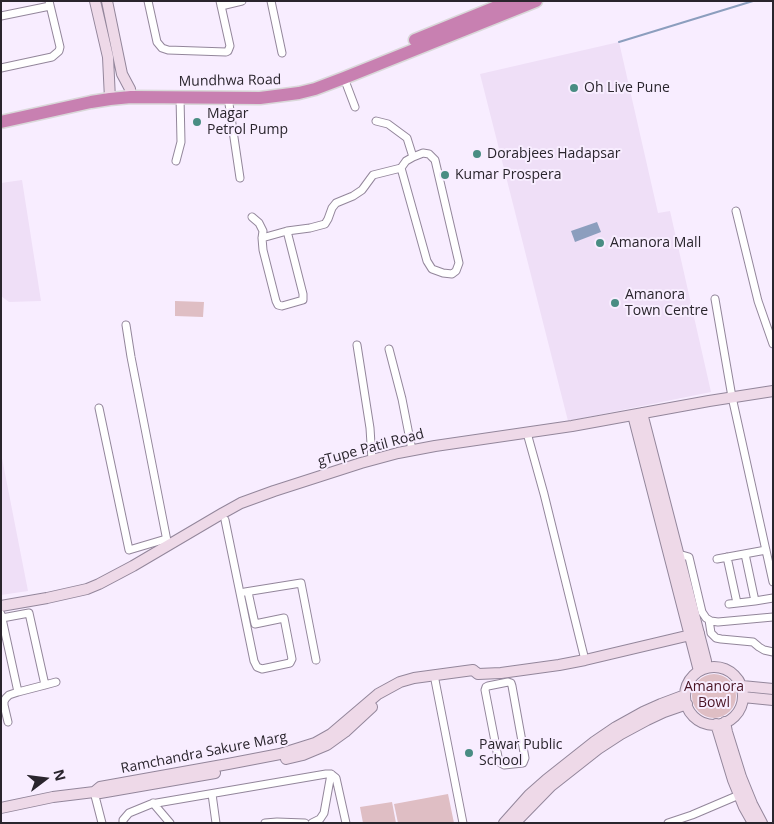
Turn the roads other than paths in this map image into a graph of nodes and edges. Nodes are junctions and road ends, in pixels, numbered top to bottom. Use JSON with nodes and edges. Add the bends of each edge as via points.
{"nodes":[{"id":1,"x":95,"y":1,"type":"edge"},
{"id":2,"x":106,"y":1,"type":"edge"},
{"id":3,"x":148,"y":1,"type":"edge"},
{"id":4,"x":242,"y":1,"type":"edge"},
{"id":5,"x":271,"y":1,"type":"edge"},
{"id":6,"x":512,"y":1,"type":"edge"},
{"id":7,"x":536,"y":1,"type":"edge"},
{"id":8,"x":221,"y":3,"type":"edge"},
{"id":9,"x":50,"y":4,"type":"edge"},
{"id":10,"x":1,"y":16,"type":"edge"},
{"id":11,"x":282,"y":54,"type":"dead end"},
{"id":12,"x":1,"y":68,"type":"edge"},
{"id":13,"x":344,"y":78,"type":"junction"},
{"id":14,"x":130,"y":93,"type":"junction"},
{"id":15,"x":109,"y":94,"type":"junction"},
{"id":16,"x":180,"y":97,"type":"junction"},
{"id":17,"x":228,"y":98,"type":"junction"},
{"id":18,"x":355,"y":107,"type":"dead end"},
{"id":19,"x":1,"y":114,"type":"edge"},
{"id":20,"x":376,"y":120,"type":"dead end"},
{"id":21,"x":1,"y":122,"type":"edge"},
{"id":22,"x":413,"y":157,"type":"junction"},
{"id":23,"x":176,"y":160,"type":"dead end"},
{"id":24,"x":401,"y":168,"type":"junction"},
{"id":25,"x":240,"y":178,"type":"dead end"},
{"id":26,"x":736,"y":211,"type":"dead end"},
{"id":27,"x":252,"y":217,"type":"dead end"},
{"id":28,"x":287,"y":231,"type":"junction"},
{"id":29,"x":262,"y":238,"type":"junction"},
{"id":30,"x":715,"y":299,"type":"dead end"},
{"id":31,"x":126,"y":325,"type":"dead end"},
{"id":32,"x":773,"y":344,"type":"edge"},
{"id":33,"x":357,"y":345,"type":"dead end"},
{"id":34,"x":389,"y":350,"type":"dead end"},
{"id":35,"x":773,"y":392,"type":"edge"},
{"id":36,"x":732,"y":397,"type":"junction"},
{"id":37,"x":99,"y":408,"type":"dead end"},
{"id":38,"x":638,"y":414,"type":"junction"},
{"id":39,"x":526,"y":433,"type":"junction"},
{"id":40,"x":412,"y":450,"type":"junction"},
{"id":41,"x":372,"y":460,"type":"junction"},
{"id":42,"x":225,"y":520,"type":"dead end"},
{"id":43,"x":167,"y":542,"type":"junction"},
{"id":44,"x":766,"y":550,"type":"junction"},
{"id":45,"x":746,"y":554,"type":"junction"},
{"id":46,"x":727,"y":557,"type":"junction"},
{"id":47,"x":716,"y":559,"type":"dead end"},
{"id":48,"x":773,"y":582,"type":"edge"},
{"id":49,"x":248,"y":592,"type":"junction"},
{"id":50,"x":240,"y":593,"type":"junction"},
{"id":51,"x":689,"y":595,"type":"junction"},
{"id":52,"x":773,"y":598,"type":"edge"},
{"id":53,"x":755,"y":601,"type":"junction"},
{"id":54,"x":737,"y":603,"type":"junction"},
{"id":55,"x":728,"y":604,"type":"dead end"},
{"id":56,"x":1,"y":606,"type":"edge"},
{"id":57,"x":2,"y":616,"type":"edge"},
{"id":58,"x":773,"y":617,"type":"edge"},
{"id":59,"x":708,"y":620,"type":"junction"},
{"id":60,"x":694,"y":634,"type":"junction"},
{"id":61,"x":773,"y":652,"type":"edge"},
{"id":62,"x":316,"y":660,"type":"dead end"},
{"id":63,"x":585,"y":660,"type":"junction"},
{"id":64,"x":703,"y":669,"type":"junction"},
{"id":65,"x":478,"y":674,"type":"junction"},
{"id":66,"x":499,"y":678,"type":"junction"},
{"id":67,"x":435,"y":680,"type":"junction"},
{"id":68,"x":56,"y":682,"type":"dead end"},
{"id":69,"x":44,"y":685,"type":"junction"},
{"id":70,"x":773,"y":689,"type":"edge"},
{"id":71,"x":18,"y":692,"type":"junction"},
{"id":72,"x":742,"y":692,"type":"junction"},
{"id":73,"x":686,"y":700,"type":"junction"},
{"id":74,"x":773,"y":700,"type":"edge"},
{"id":75,"x":351,"y":721,"type":"junction"},
{"id":76,"x":8,"y":722,"type":"dead end"},
{"id":77,"x":721,"y":723,"type":"junction"},
{"id":78,"x":330,"y":774,"type":"junction"},
{"id":79,"x":94,"y":792,"type":"junction"},
{"id":80,"x":212,"y":794,"type":"junction"},
{"id":81,"x":739,"y":795,"type":"junction"},
{"id":82,"x":153,"y":803,"type":"junction"},
{"id":83,"x":1,"y":808,"type":"edge"},
{"id":84,"x":102,"y":823,"type":"edge"},
{"id":85,"x":123,"y":823,"type":"edge"},
{"id":86,"x":170,"y":823,"type":"edge"},
{"id":87,"x":216,"y":823,"type":"edge"},
{"id":88,"x":265,"y":823,"type":"edge"},
{"id":89,"x":305,"y":823,"type":"edge"},
{"id":90,"x":312,"y":823,"type":"edge"},
{"id":91,"x":346,"y":823,"type":"edge"},
{"id":92,"x":463,"y":823,"type":"edge"},
{"id":93,"x":504,"y":823,"type":"edge"},
{"id":94,"x":515,"y":823,"type":"edge"},
{"id":95,"x":668,"y":823,"type":"edge"},
{"id":96,"x":752,"y":823,"type":"edge"},
{"id":97,"x":762,"y":823,"type":"edge"}],
"edges":[{"from":1,"to":15,"type":"street","via":[[108,57]]},
{"from":2,"to":14,"type":"street","via":[[122,74]]},
{"from":3,"to":8,"type":"street","via":[[157,42],[162,48],[226,52],[230,46]]},
{"from":4,"to":8,"type":"street"},
{"from":5,"to":11,"type":"street"},
{"from":6,"to":14,"type":"highway","name":"Mundhwa Road","via":[[327,76],[297,84],[260,89]]},
{"from":7,"to":13,"type":"highway","name":"Mundhwa Road"},
{"from":9,"to":10,"type":"street"},
{"from":9,"to":12,"type":"street","via":[[59,51],[52,57]]},
{"from":13,"to":17,"type":"highway","name":"Mundhwa Road","via":[[288,95]]},
{"from":13,"to":18,"type":"street"},
{"from":14,"to":15,"type":"highway","name":"Mundhwa Road"},
{"from":14,"to":16,"type":"highway","name":"Mundhwa Road"},
{"from":15,"to":19,"type":"highway","name":"Mundhwa Road","via":[[89,93]]},
{"from":15,"to":21,"type":"highway","name":"Mundhwa Road","via":[[90,102]]},
{"from":16,"to":17,"type":"highway","name":"Mundhwa Road"},
{"from":16,"to":23,"type":"street","via":[[181,142]]},
{"from":17,"to":25,"type":"street"},
{"from":20,"to":22,"type":"street","via":[[388,124],[407,138]]},
{"from":22,"to":24,"type":"street"},
{"from":22,"to":24,"type":"street","via":[[423,153],[435,160],[459,263],[452,274],[432,269],[427,262]]},
{"from":24,"to":28,"type":"street","via":[[373,174],[362,190],[336,203],[325,224]]},
{"from":26,"to":32,"type":"street","via":[[758,301]]},
{"from":27,"to":29,"type":"street","via":[[263,231]]},
{"from":28,"to":29,"type":"street"},
{"from":28,"to":29,"type":"street","via":[[304,297],[282,306],[278,306],[276,301]]},
{"from":30,"to":36,"type":"street"},
{"from":31,"to":43,"type":"street"},
{"from":33,"to":41,"type":"street"},
{"from":34,"to":40,"type":"street"},
{"from":35,"to":36,"type":"street","name":"gTupe Patil Road"},
{"from":36,"to":38,"type":"street","name":"gTupe Patil Road"},
{"from":36,"to":44,"type":"street"},
{"from":37,"to":43,"type":"street","via":[[130,550]]},
{"from":38,"to":39,"type":"street","name":"gTupe Patil Road"},
{"from":38,"to":51,"type":"street","via":[[674,557]]},
{"from":39,"to":40,"type":"street","name":"gTupe Patil Road"},
{"from":39,"to":63,"type":"street"},
{"from":40,"to":41,"type":"street","name":"gTupe Patil Road"},
{"from":41,"to":43,"type":"street","name":"gTupe Patil Road","via":[[241,503]]},
{"from":42,"to":50,"type":"street"},
{"from":43,"to":56,"type":"street","name":"gTupe Patil Road","via":[[114,577],[87,588]]},
{"from":44,"to":45,"type":"street"},
{"from":44,"to":48,"type":"street"},
{"from":45,"to":46,"type":"street"},
{"from":45,"to":53,"type":"street"},
{"from":46,"to":47,"type":"street"},
{"from":46,"to":54,"type":"street"},
{"from":49,"to":50,"type":"street"},
{"from":49,"to":50,"type":"street","via":[[255,624],[284,618],[292,659],[290,663],[262,669],[257,667]]},
{"from":49,"to":62,"type":"street","via":[[301,583]]},
{"from":51,"to":59,"type":"street"},
{"from":51,"to":60,"type":"street"},
{"from":52,"to":53,"type":"street"},
{"from":53,"to":54,"type":"street"},
{"from":54,"to":55,"type":"street"},
{"from":57,"to":69,"type":"street","via":[[29,612]]},
{"from":57,"to":71,"type":"street"},
{"from":58,"to":59,"type":"street"},
{"from":59,"to":61,"type":"street","via":[[711,633],[716,638],[753,642]]},
{"from":60,"to":63,"type":"street","name":"Ramchandra Sakure Marg"},
{"from":60,"to":64,"type":"street"},
{"from":63,"to":66,"type":"street","name":"Ramchandra Sakure Marg"},
{"from":64,"to":72,"type":"street","via":[[718,667],[728,670],[737,678]]},
{"from":64,"to":73,"type":"street","via":[[689,681]]},
{"from":65,"to":66,"type":"street","name":"Ramchandra Sakure Marg"},
{"from":65,"to":67,"type":"street","name":"Ramchandra Sakure Marg"},
{"from":65,"to":75,"type":"street","name":"Ramchandra Sakure Marg","via":[[473,670],[400,682],[378,694]]},
{"from":66,"to":66,"type":"street","via":[[512,686],[525,758],[523,763],[504,765],[500,762],[485,690]]},
{"from":67,"to":75,"type":"street","name":"Ramchandra Sakure Marg","via":[[402,687],[387,694]]},
{"from":67,"to":92,"type":"street"},
{"from":68,"to":69,"type":"street"},
{"from":69,"to":71,"type":"street"},
{"from":70,"to":72,"type":"street"},
{"from":71,"to":76,"type":"street","via":[[4,701]]},
{"from":72,"to":74,"type":"street"},
{"from":72,"to":77,"type":"street","via":[[736,714]]},
{"from":73,"to":77,"type":"street","via":[[691,713],[700,720]]},
{"from":73,"to":93,"type":"street","via":[[661,704],[616,727],[563,765]]},
{"from":73,"to":94,"type":"street","via":[[598,749],[551,786]]},
{"from":75,"to":79,"type":"street","name":"Ramchandra Sakure Marg","via":[[345,732],[332,742],[303,755],[197,777],[131,784]]},
{"from":77,"to":81,"type":"street"},
{"from":77,"to":97,"type":"street"},
{"from":78,"to":80,"type":"street"},
{"from":78,"to":90,"type":"street","via":[[324,813]]},
{"from":78,"to":91,"type":"street","via":[[336,778]]},
{"from":79,"to":83,"type":"street","name":"Ramchandra Sakure Marg"},
{"from":79,"to":84,"type":"street"},
{"from":80,"to":82,"type":"street"},
{"from":80,"to":87,"type":"street"},
{"from":81,"to":95,"type":"street"},
{"from":81,"to":96,"type":"street"},
{"from":82,"to":85,"type":"street","via":[[129,813]]},
{"from":82,"to":86,"type":"street"},
{"from":88,"to":89,"type":"street"}]}
